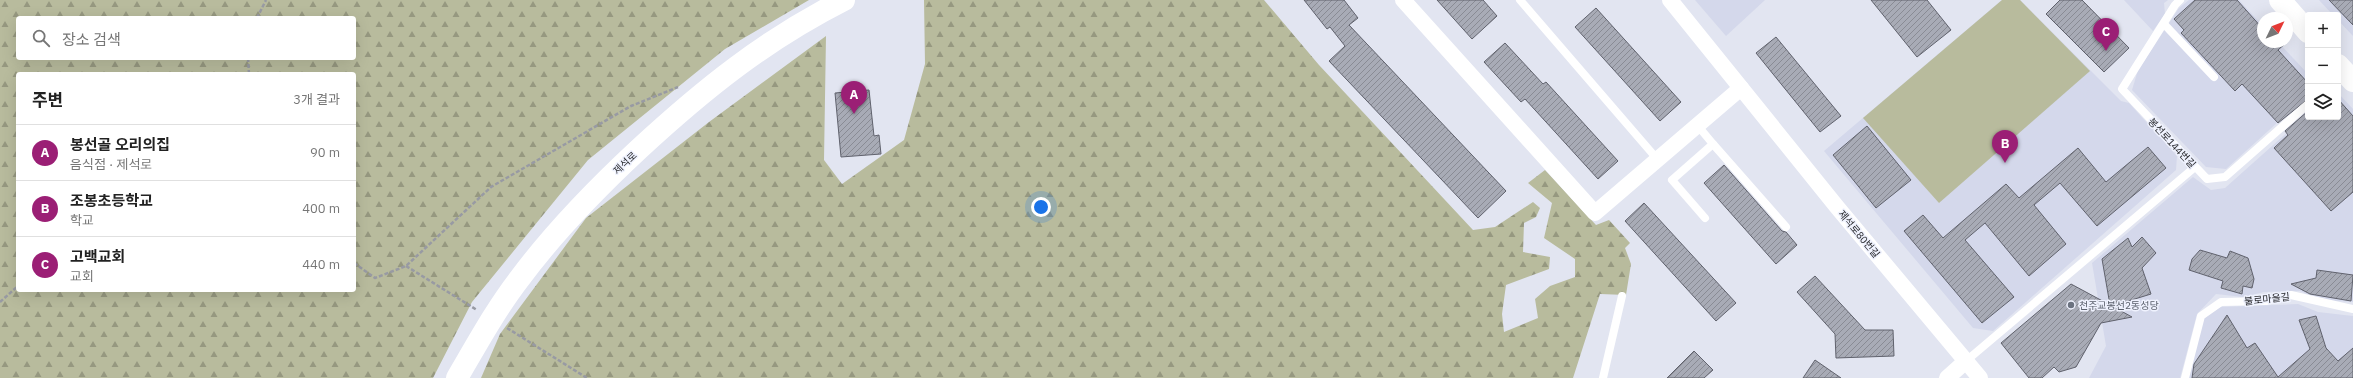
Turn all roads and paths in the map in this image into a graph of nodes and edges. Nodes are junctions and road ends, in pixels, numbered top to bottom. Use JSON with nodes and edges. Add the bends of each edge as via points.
{"nodes":[{"id":1,"x":266,"y":0,"type":"edge"},
{"id":2,"x":844,"y":0,"type":"edge"},
{"id":3,"x":1403,"y":0,"type":"edge"},
{"id":4,"x":1520,"y":0,"type":"edge"},
{"id":5,"x":1670,"y":0,"type":"edge"},
{"id":6,"x":2180,"y":0,"type":"edge"},
{"id":7,"x":2280,"y":0,"type":"edge"},
{"id":8,"x":258,"y":16,"type":"edge"},
{"id":9,"x":2164,"y":24,"type":"junction"},
{"id":10,"x":2305,"y":29,"type":"edge"},
{"id":11,"x":248,"y":60,"type":"edge"},
{"id":12,"x":249,"y":72,"type":"edge"},
{"id":13,"x":2214,"y":77,"type":"dead end"},
{"id":14,"x":1741,"y":88,"type":"junction"},
{"id":15,"x":696,"y":98,"type":"junction"},
{"id":16,"x":2305,"y":107,"type":"edge"},
{"id":17,"x":1698,"y":126,"type":"junction"},
{"id":18,"x":1713,"y":144,"type":"junction"},
{"id":19,"x":1658,"y":160,"type":"junction"},
{"id":20,"x":2195,"y":167,"type":"junction"},
{"id":21,"x":1705,"y":218,"type":"dead end"},
{"id":22,"x":1786,"y":227,"type":"dead end"},
{"id":23,"x":356,"y":264,"type":"edge"},
{"id":24,"x":406,"y":266,"type":"junction"},
{"id":25,"x":419,"y":274,"type":"dead end"},
{"id":26,"x":16,"y":288,"type":"edge"},
{"id":27,"x":1622,"y":296,"type":"dead end"},
{"id":28,"x":0,"y":302,"type":"edge"},
{"id":29,"x":2353,"y":309,"type":"edge"},
{"id":30,"x":1966,"y":361,"type":"junction"},
{"id":31,"x":575,"y":370,"type":"dead end"},
{"id":32,"x":458,"y":378,"type":"edge"},
{"id":33,"x":587,"y":378,"type":"edge"},
{"id":34,"x":1603,"y":378,"type":"edge"},
{"id":35,"x":1947,"y":378,"type":"edge"},
{"id":36,"x":1980,"y":378,"type":"edge"},
{"id":37,"x":2185,"y":378,"type":"edge"}],
"edges":[{"from":1,"to":8,"type":"path"},
{"from":2,"to":15,"type":"street","name":"제석로","via":[[811,16],[749,55]]},
{"from":3,"to":19,"type":"street","via":[[1595,213]]},
{"from":4,"to":19,"type":"lane"},
{"from":5,"to":14,"type":"street","name":"제석로80번길"},
{"from":6,"to":9,"type":"lane","name":"봉선로144번길"},
{"from":7,"to":10,"type":"street"},
{"from":9,"to":13,"type":"lane"},
{"from":9,"to":20,"type":"lane","name":"봉선로144번길","via":[[2122,89]]},
{"from":11,"to":12,"type":"path"},
{"from":14,"to":17,"type":"street"},
{"from":14,"to":30,"type":"street","name":"제석로80번길"},
{"from":15,"to":24,"type":"path","via":[[682,86],[631,106],[584,132],[491,187]]},
{"from":15,"to":32,"type":"street","name":"제석로","via":[[608,178],[547,243],[495,314]]},
{"from":16,"to":20,"type":"lane","name":"봉선로144번길","via":[[2224,177],[2207,179]]},
{"from":17,"to":18,"type":"lane"},
{"from":17,"to":19,"type":"street"},
{"from":18,"to":21,"type":"lane","via":[[1672,180]]},
{"from":18,"to":22,"type":"lane"},
{"from":20,"to":30,"type":"lane"},
{"from":23,"to":24,"type":"path","via":[[375,278]]},
{"from":24,"to":25,"type":"path"},
{"from":26,"to":28,"type":"path"},
{"from":27,"to":34,"type":"lane"},
{"from":29,"to":37,"type":"lane","name":"불로마을길","via":[[2291,295],[2266,301],[2221,302],[2201,316]]},
{"from":30,"to":35,"type":"street"},
{"from":30,"to":36,"type":"street","name":"제석로80번길"},
{"from":31,"to":33,"type":"path"}]}
